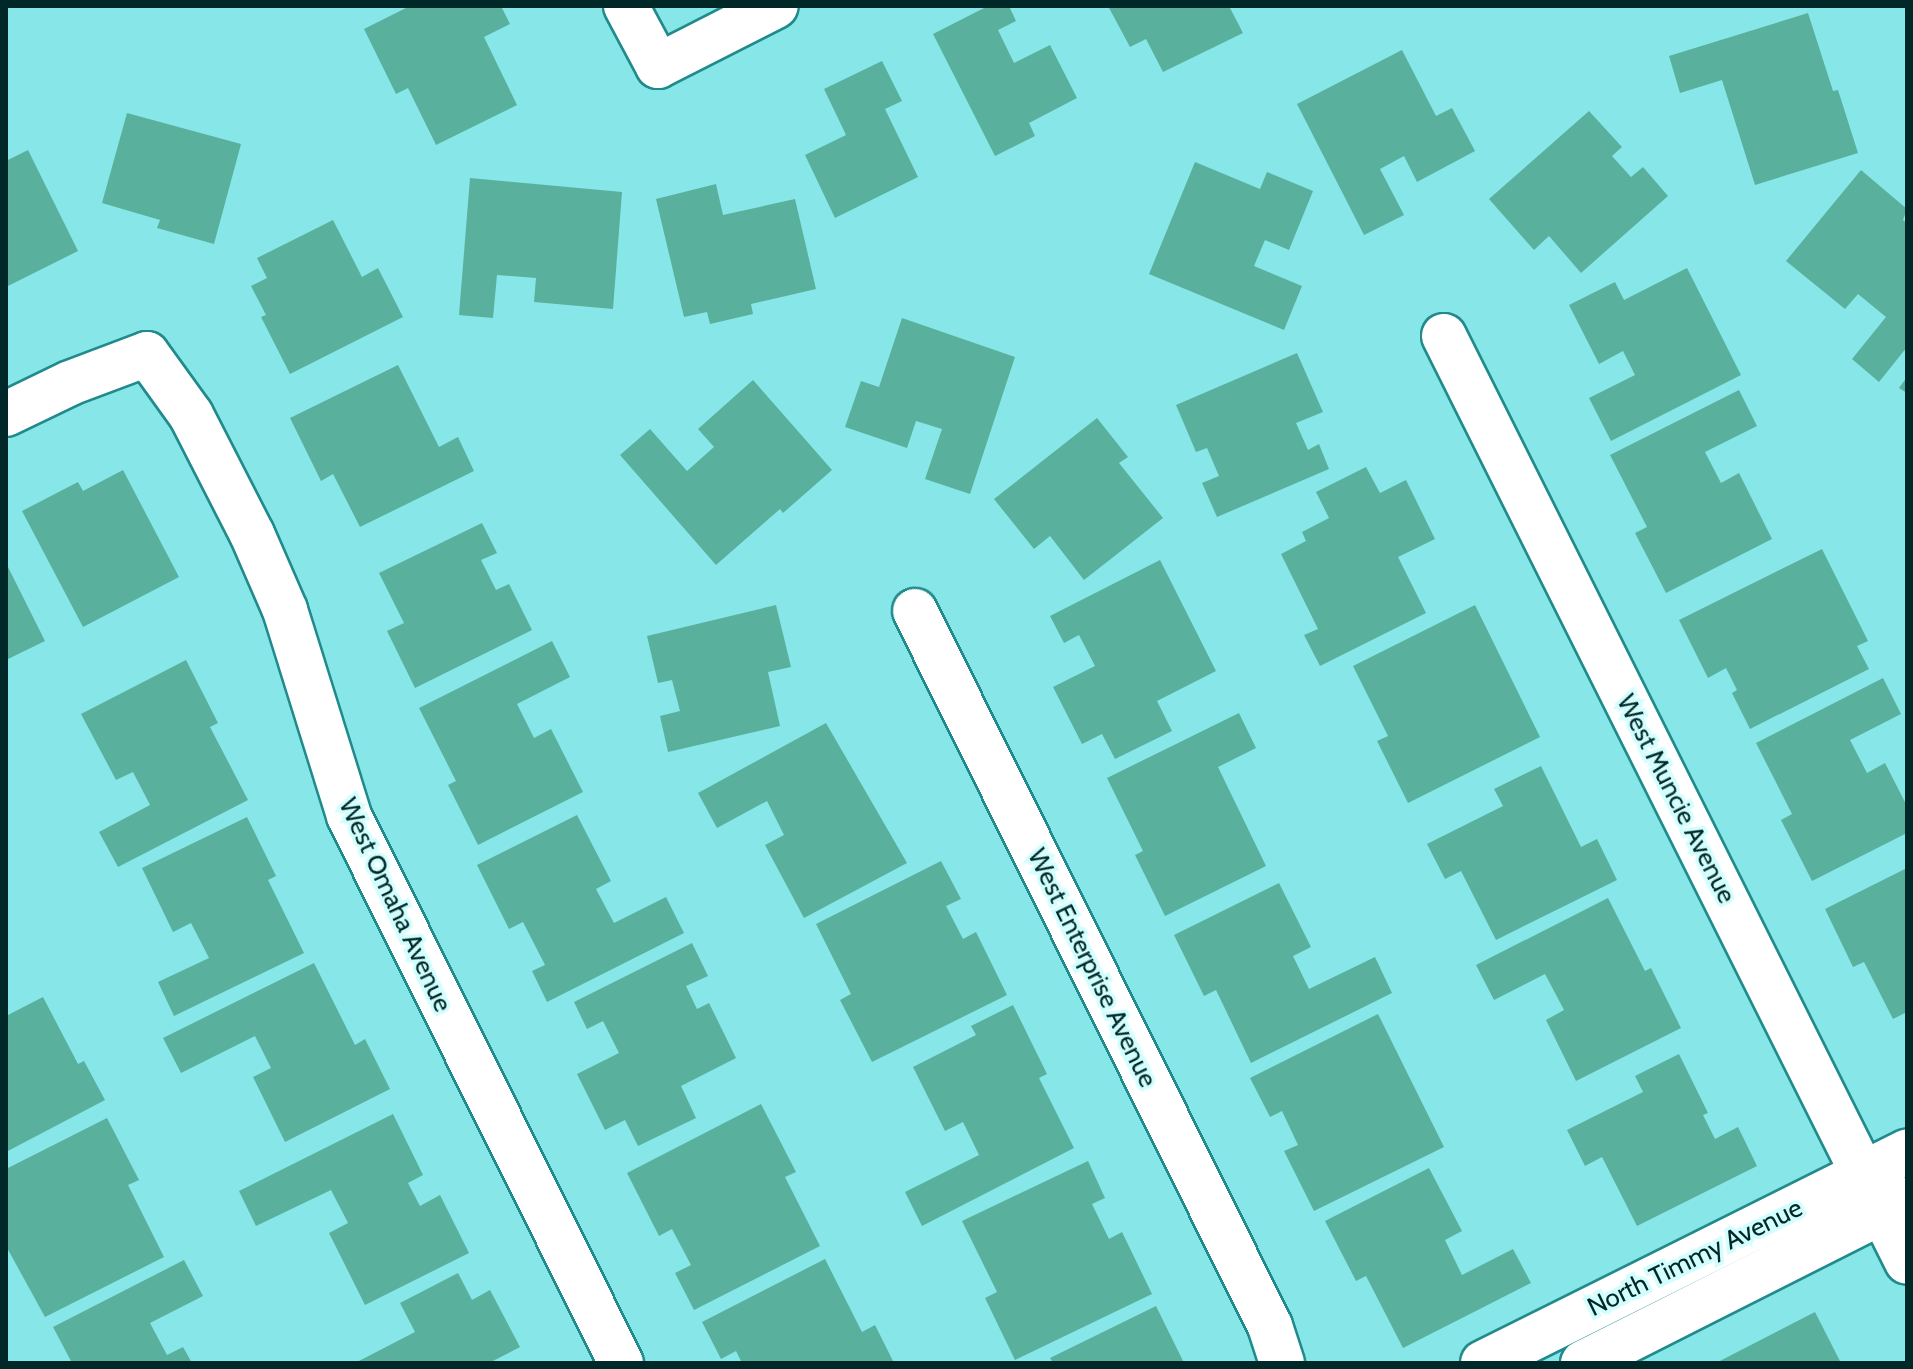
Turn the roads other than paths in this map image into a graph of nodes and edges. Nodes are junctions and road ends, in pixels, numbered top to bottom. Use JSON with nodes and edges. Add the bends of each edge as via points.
{"nodes":[{"id":1,"x":626,"y":6,"type":"edge"},
{"id":2,"x":776,"y":6,"type":"edge"},
{"id":3,"x":1444,"y":336,"type":"dead end"},
{"id":4,"x":6,"y":414,"type":"edge"},
{"id":5,"x":915,"y":611,"type":"dead end"},
{"id":6,"x":1907,"y":1152,"type":"edge"},
{"id":7,"x":1884,"y":1195,"type":"edge"},
{"id":8,"x":1907,"y":1262,"type":"edge"},
{"id":9,"x":1276,"y":1344,"type":"edge"},
{"id":10,"x":621,"y":1363,"type":"edge"},
{"id":11,"x":1302,"y":1363,"type":"edge"},
{"id":12,"x":1483,"y":1363,"type":"edge"},
{"id":13,"x":1583,"y":1363,"type":"edge"}],
"edges":[{"from":1,"to":2,"type":"street","via":[[658,66]]},
{"from":3,"to":7,"type":"street","name":"West Muncie Avenue"},
{"from":4,"to":10,"type":"street","name":"West Omaha Avenue","via":[[147,354],[191,415],[285,610],[349,816]]},
{"from":5,"to":9,"type":"street","name":"West Enterprise Avenue"},
{"from":6,"to":7,"type":"street","name":"North Timmy Avenue"},
{"from":7,"to":8,"type":"street","name":"West Muncie Avenue"},
{"from":7,"to":12,"type":"street","name":"North Timmy Avenue"},
{"from":7,"to":13,"type":"street","name":"North Timmy Avenue"},
{"from":9,"to":11,"type":"street","name":"West Enterprise Avenue"}]}
